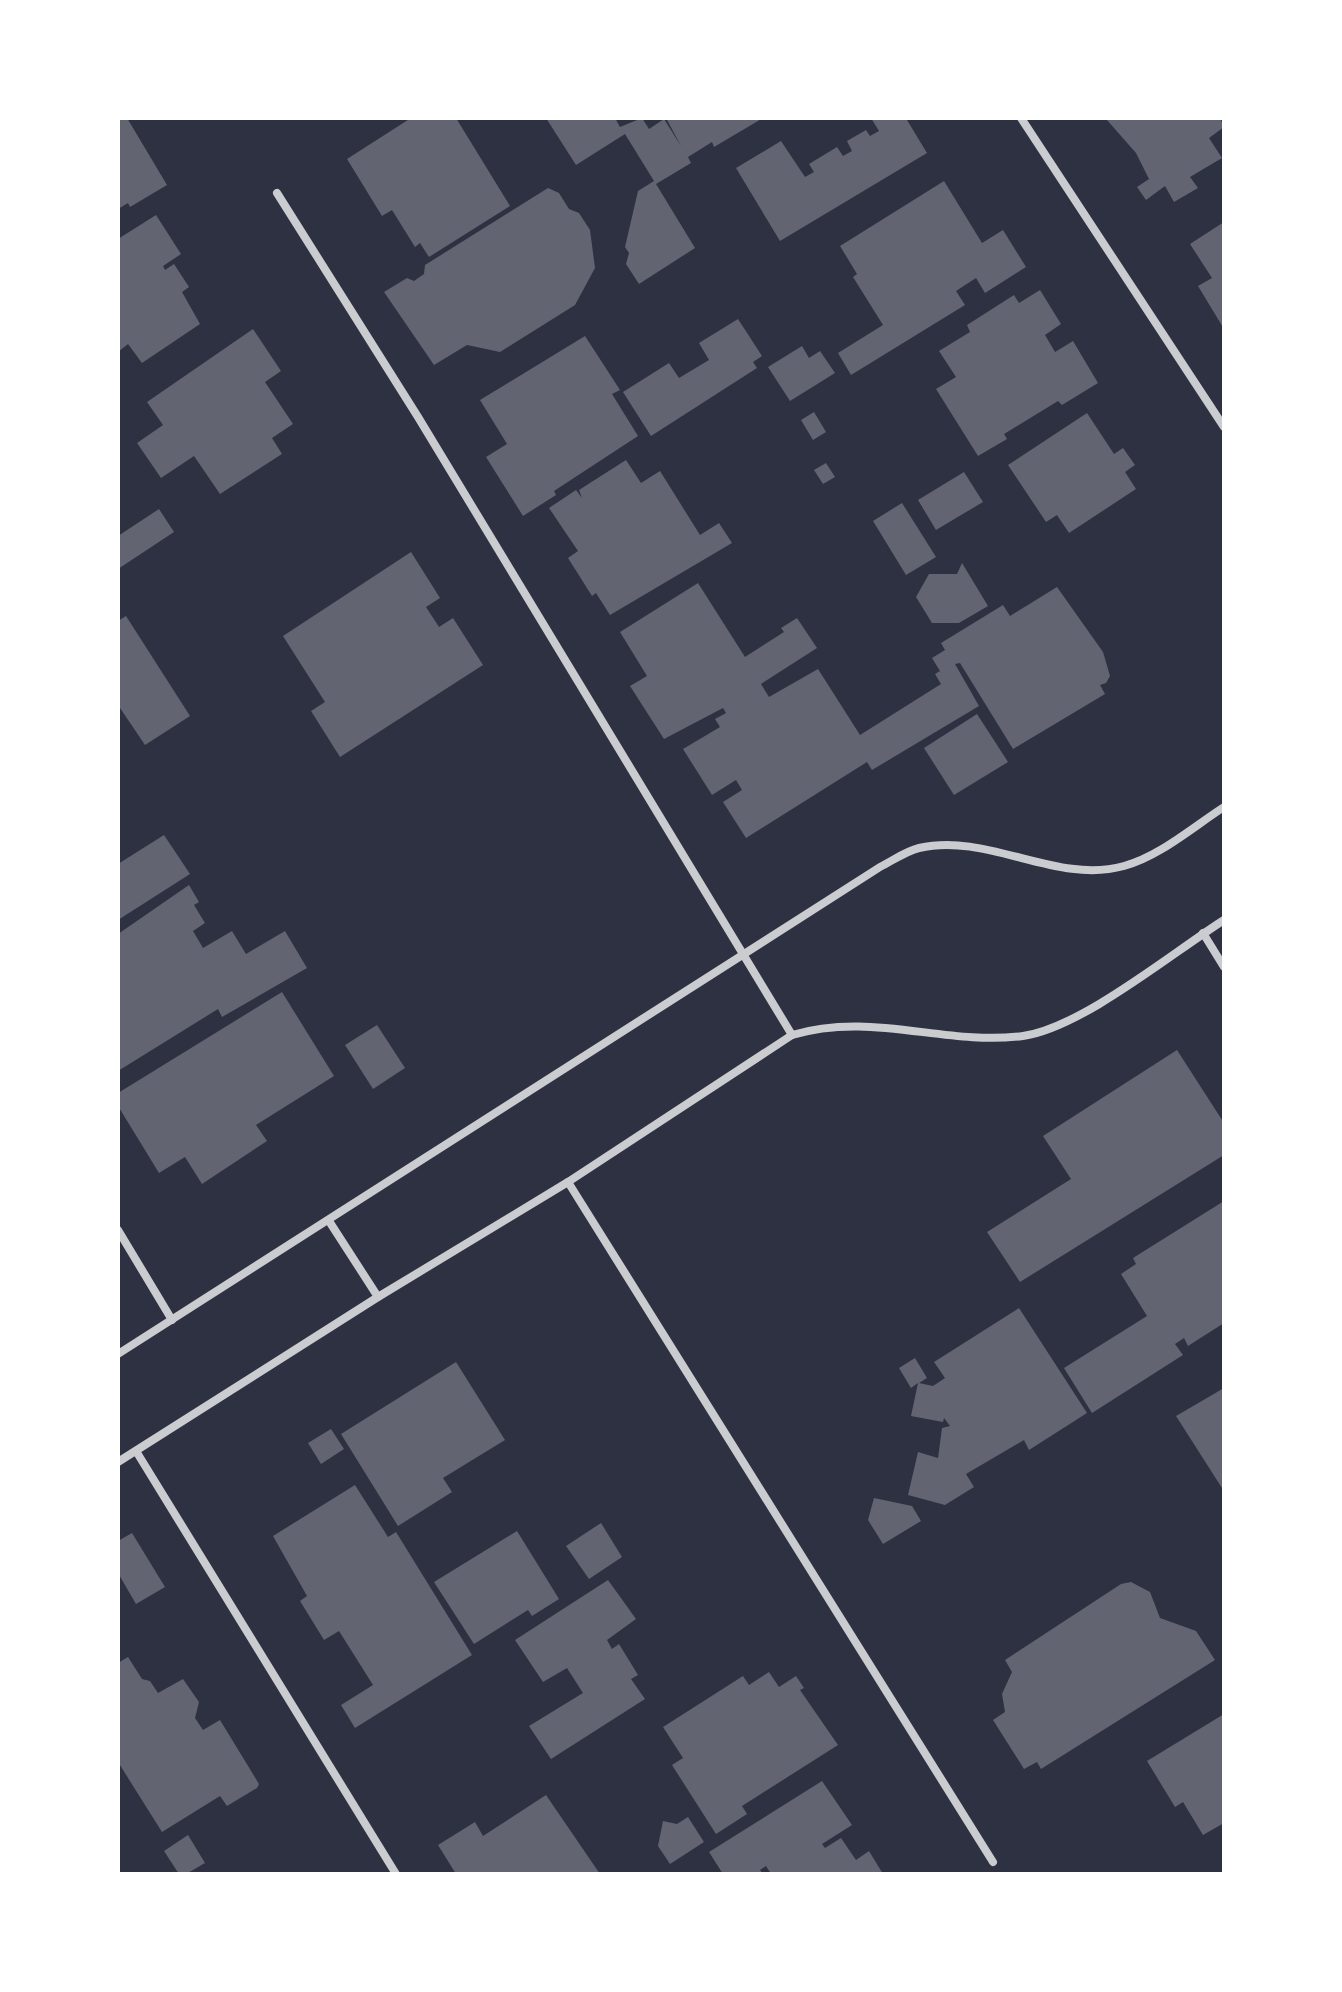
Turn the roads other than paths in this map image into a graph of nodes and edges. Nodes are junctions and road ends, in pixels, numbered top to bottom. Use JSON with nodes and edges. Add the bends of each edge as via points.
{"nodes":[{"id":1,"x":1021,"y":118,"type":"edge"},
{"id":2,"x":277,"y":193,"type":"dead end"},
{"id":3,"x":1224,"y":427,"type":"edge"},
{"id":4,"x":1224,"y":807,"type":"edge"},
{"id":5,"x":1224,"y":920,"type":"edge"},
{"id":6,"x":1203,"y":933,"type":"junction"},
{"id":7,"x":742,"y":958,"type":"junction"},
{"id":8,"x":1224,"y":967,"type":"edge"},
{"id":9,"x":792,"y":1035,"type":"junction"},
{"id":10,"x":568,"y":1182,"type":"junction"},
{"id":11,"x":329,"y":1221,"type":"junction"},
{"id":12,"x":118,"y":1230,"type":"edge"},
{"id":13,"x":378,"y":1297,"type":"junction"},
{"id":14,"x":172,"y":1320,"type":"junction"},
{"id":15,"x":118,"y":1354,"type":"edge"},
{"id":16,"x":136,"y":1451,"type":"junction"},
{"id":17,"x":118,"y":1462,"type":"edge"},
{"id":18,"x":993,"y":1862,"type":"dead end"},
{"id":19,"x":396,"y":1874,"type":"edge"}],
"edges":[{"from":1,"to":3,"type":"street"},
{"from":2,"to":7,"type":"street"},
{"from":4,"to":7,"type":"street","via":[[1152,854],[1123,866],[1088,870],[957,845],[918,848],[880,867]]},
{"from":5,"to":6,"type":"street"},
{"from":6,"to":8,"type":"street"},
{"from":6,"to":9,"type":"street","via":[[1059,1027],[1022,1036],[983,1036],[854,1024]]},
{"from":7,"to":9,"type":"street"},
{"from":7,"to":11,"type":"street"},
{"from":9,"to":10,"type":"street"},
{"from":10,"to":13,"type":"street"},
{"from":10,"to":18,"type":"street"},
{"from":11,"to":13,"type":"street"},
{"from":11,"to":14,"type":"street"},
{"from":12,"to":14,"type":"street"},
{"from":13,"to":16,"type":"street"},
{"from":14,"to":15,"type":"street"},
{"from":16,"to":17,"type":"street"},
{"from":16,"to":19,"type":"street"}]}
